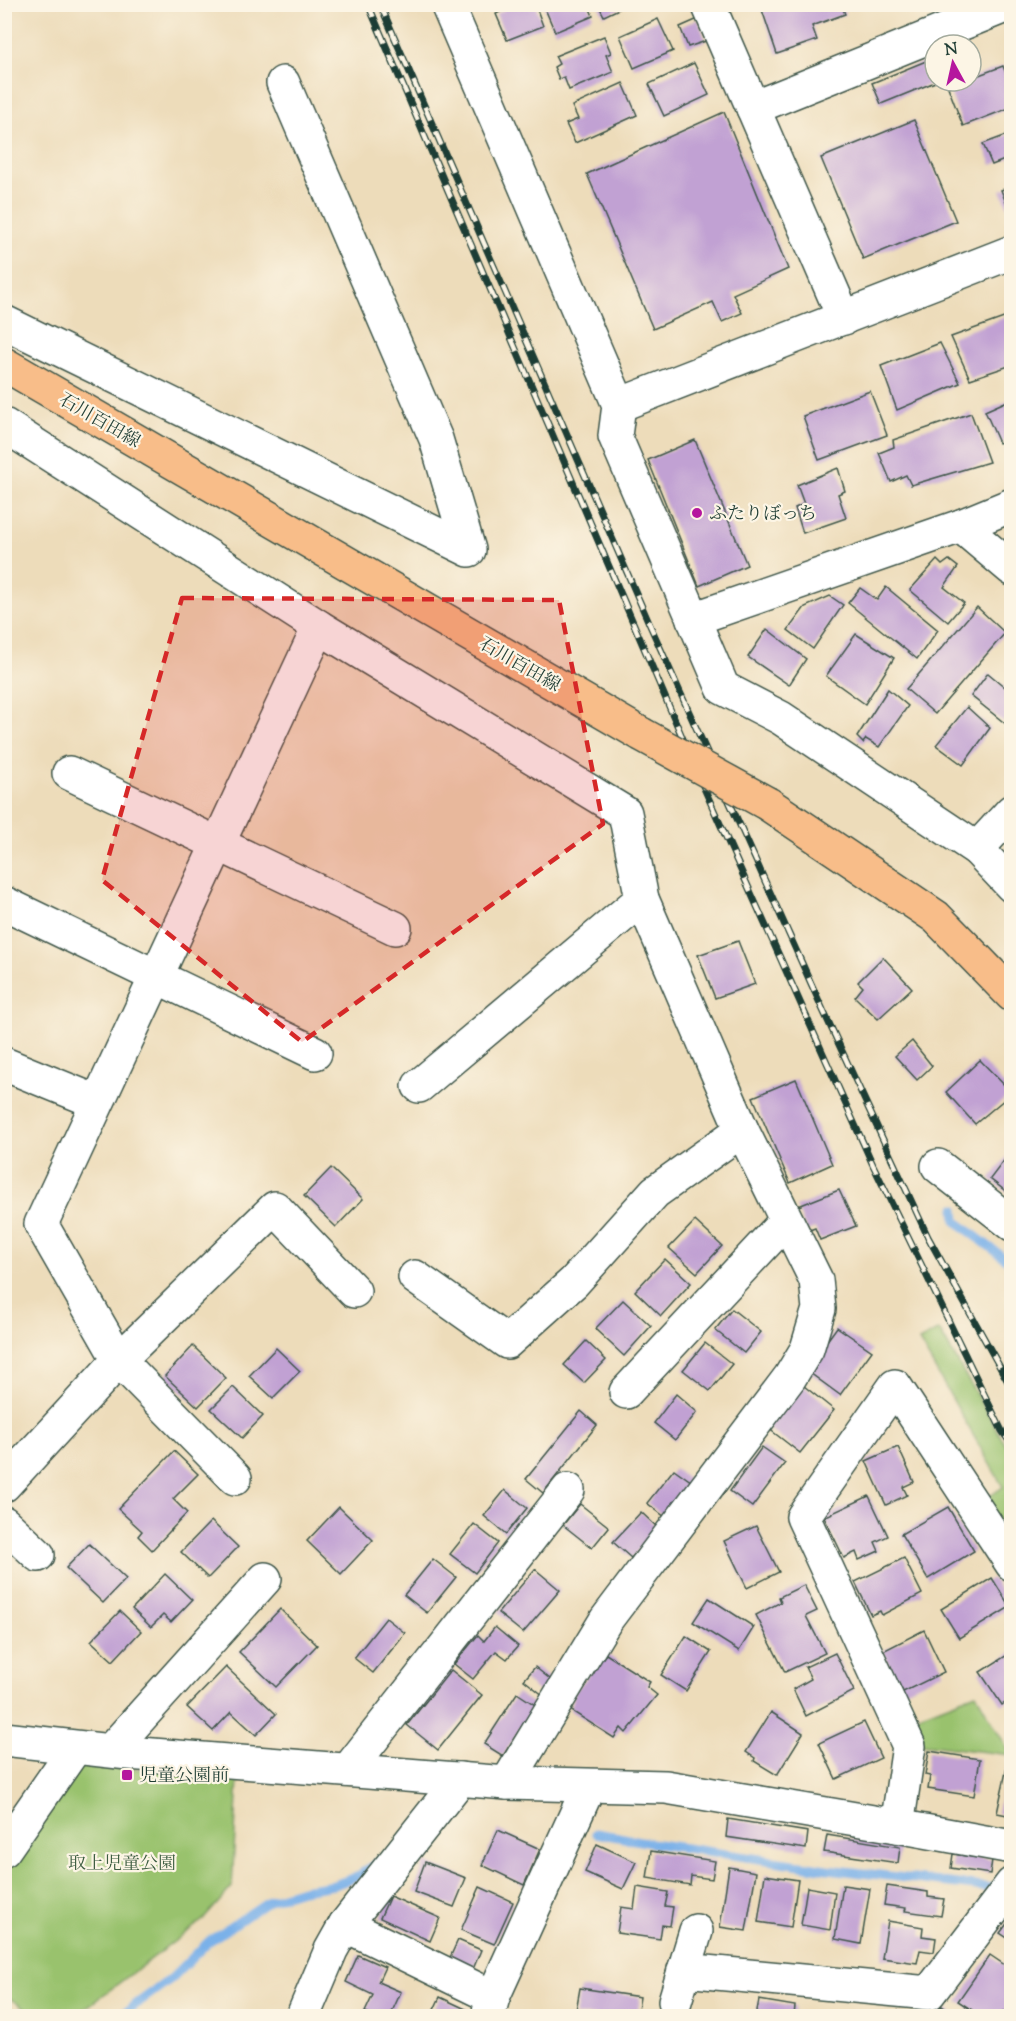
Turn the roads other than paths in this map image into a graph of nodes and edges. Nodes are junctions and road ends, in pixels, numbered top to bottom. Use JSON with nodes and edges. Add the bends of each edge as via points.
{"nodes":[{"id":1,"x":447,"y":4,"type":"edge"},
{"id":2,"x":708,"y":4,"type":"edge"},
{"id":3,"x":1010,"y":4,"type":"edge"},
{"id":4,"x":283,"y":82,"type":"dead end"},
{"id":5,"x":753,"y":108,"type":"junction"},
{"id":6,"x":1011,"y":252,"type":"edge"},
{"id":7,"x":844,"y":318,"type":"junction"},
{"id":8,"x":4,"y":322,"type":"edge"},
{"id":9,"x":4,"y":364,"type":"edge"},
{"id":10,"x":619,"y":405,"type":"junction"},
{"id":11,"x":4,"y":424,"type":"edge"},
{"id":12,"x":1011,"y":505,"type":"edge"},
{"id":13,"x":961,"y":526,"type":"junction"},
{"id":14,"x":1011,"y":569,"type":"edge"},
{"id":15,"x":693,"y":619,"type":"junction"},
{"id":16,"x":319,"y":627,"type":"junction"},
{"id":17,"x":69,"y":773,"type":"dead end"},
{"id":18,"x":1011,"y":811,"type":"edge"},
{"id":19,"x":218,"y":843,"type":"junction"},
{"id":20,"x":977,"y":849,"type":"junction"},
{"id":21,"x":1011,"y":886,"type":"edge"},
{"id":22,"x":642,"y":899,"type":"junction"},
{"id":23,"x":4,"y":903,"type":"edge"},
{"id":24,"x":395,"y":928,"type":"dead end"},
{"id":25,"x":156,"y":976,"type":"junction"},
{"id":26,"x":1011,"y":995,"type":"edge"},
{"id":27,"x":315,"y":1053,"type":"dead end"},
{"id":28,"x":4,"y":1064,"type":"edge"},
{"id":29,"x":418,"y":1086,"type":"dead end"},
{"id":30,"x":97,"y":1102,"type":"junction"},
{"id":31,"x":742,"y":1130,"type":"junction"},
{"id":32,"x":938,"y":1166,"type":"dead end"},
{"id":33,"x":785,"y":1222,"type":"junction"},
{"id":34,"x":1011,"y":1224,"type":"edge"},
{"id":35,"x":415,"y":1277,"type":"dead end"},
{"id":36,"x":354,"y":1292,"type":"dead end"},
{"id":37,"x":119,"y":1360,"type":"junction"},
{"id":38,"x":626,"y":1392,"type":"dead end"},
{"id":39,"x":235,"y":1478,"type":"dead end"},
{"id":40,"x":4,"y":1485,"type":"edge"},
{"id":41,"x":568,"y":1490,"type":"dead end"},
{"id":42,"x":4,"y":1523,"type":"edge"},
{"id":43,"x":38,"y":1555,"type":"dead end"},
{"id":44,"x":1011,"y":1564,"type":"edge"},
{"id":45,"x":265,"y":1579,"type":"dead end"},
{"id":46,"x":4,"y":1739,"type":"edge"},
{"id":47,"x":75,"y":1748,"type":"junction"},
{"id":48,"x":111,"y":1750,"type":"junction"},
{"id":49,"x":348,"y":1770,"type":"junction"},
{"id":50,"x":460,"y":1779,"type":"junction"},
{"id":51,"x":507,"y":1783,"type":"junction"},
{"id":52,"x":590,"y":1786,"type":"junction"},
{"id":53,"x":897,"y":1826,"type":"junction"},
{"id":54,"x":1011,"y":1848,"type":"edge"},
{"id":55,"x":4,"y":1850,"type":"edge"},
{"id":56,"x":1007,"y":1890,"type":"edge"},
{"id":57,"x":345,"y":1925,"type":"junction"},
{"id":58,"x":696,"y":1931,"type":"dead end"},
{"id":59,"x":684,"y":1970,"type":"junction"},
{"id":60,"x":675,"y":2001,"type":"dead end"},
{"id":61,"x":490,"y":2007,"type":"edge"},
{"id":62,"x":303,"y":2016,"type":"edge"}],
"edges":[{"from":1,"to":10,"type":"street"},
{"from":2,"to":5,"type":"street"},
{"from":3,"to":5,"type":"street"},
{"from":4,"to":8,"type":"street","via":[[436,439],[469,550]]},
{"from":5,"to":7,"type":"street"},
{"from":6,"to":7,"type":"street"},
{"from":7,"to":10,"type":"street"},
{"from":9,"to":26,"type":"main road","name":"石川百田線","bridge":true,"via":[[768,804],[936,917]]},
{"from":10,"to":15,"type":"street","via":[[615,436]]},
{"from":11,"to":16,"type":"street"},
{"from":12,"to":13,"type":"street"},
{"from":13,"to":14,"type":"street"},
{"from":13,"to":15,"type":"street"},
{"from":15,"to":20,"type":"street","via":[[723,688],[781,718]]},
{"from":16,"to":19,"type":"street"},
{"from":16,"to":22,"type":"street","via":[[625,813]]},
{"from":17,"to":19,"type":"street"},
{"from":18,"to":20,"type":"street"},
{"from":19,"to":24,"type":"street"},
{"from":19,"to":25,"type":"street"},
{"from":20,"to":21,"type":"street"},
{"from":22,"to":29,"type":"street"},
{"from":22,"to":31,"type":"street"},
{"from":23,"to":25,"type":"street"},
{"from":25,"to":27,"type":"street"},
{"from":25,"to":30,"type":"street"},
{"from":28,"to":30,"type":"street"},
{"from":30,"to":37,"type":"street","via":[[41,1224]]},
{"from":31,"to":33,"type":"street"},
{"from":31,"to":35,"type":"street","via":[[655,1192],[574,1282],[507,1342]]},
{"from":32,"to":34,"type":"street"},
{"from":33,"to":38,"type":"street"},
{"from":33,"to":51,"type":"street","via":[[816,1280],[819,1309],[807,1349],[790,1377],[606,1620]]},
{"from":36,"to":37,"type":"street","via":[[275,1208]]},
{"from":37,"to":39,"type":"street"},
{"from":37,"to":40,"type":"street"},
{"from":41,"to":49,"type":"street"},
{"from":42,"to":43,"type":"street"},
{"from":44,"to":53,"type":"street","via":[[895,1386],[803,1517],[909,1746]]},
{"from":45,"to":48,"type":"street"},
{"from":46,"to":47,"type":"street"},
{"from":47,"to":48,"type":"street"},
{"from":47,"to":55,"type":"street"},
{"from":48,"to":49,"type":"street"},
{"from":49,"to":50,"type":"street"},
{"from":50,"to":51,"type":"street"},
{"from":50,"to":57,"type":"street"},
{"from":51,"to":52,"type":"street"},
{"from":52,"to":53,"type":"street","via":[[666,1788]]},
{"from":52,"to":61,"type":"street"},
{"from":53,"to":54,"type":"street"},
{"from":56,"to":59,"type":"street","via":[[929,1993]]},
{"from":57,"to":61,"type":"street"},
{"from":57,"to":62,"type":"street"},
{"from":58,"to":59,"type":"street"},
{"from":59,"to":60,"type":"street"}]}
